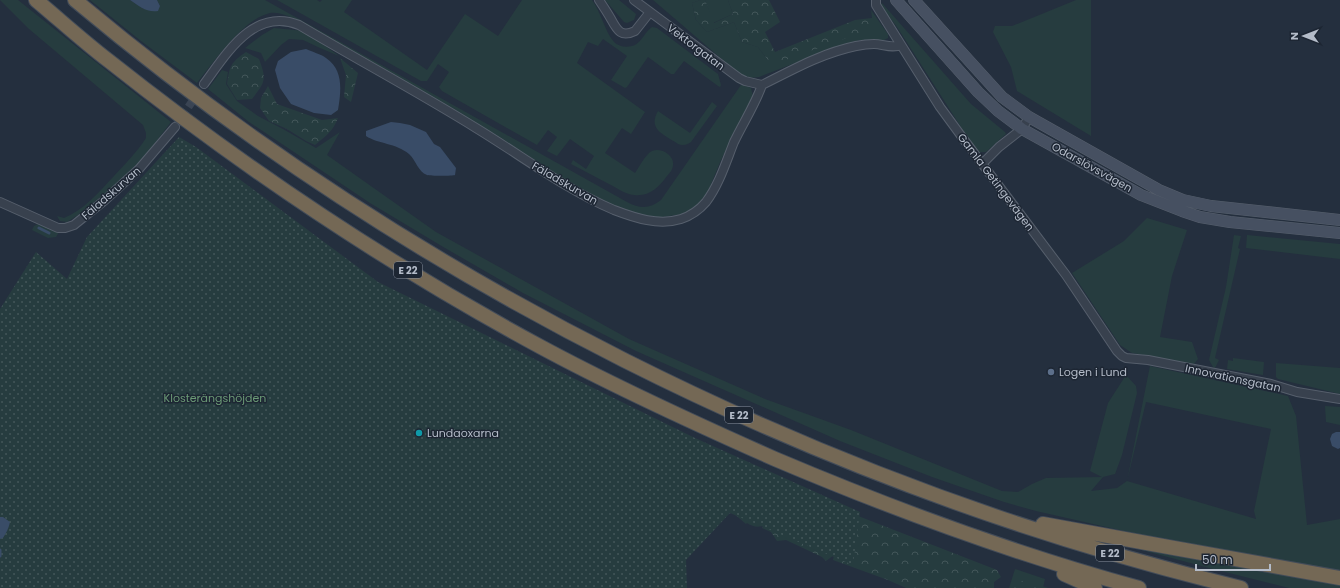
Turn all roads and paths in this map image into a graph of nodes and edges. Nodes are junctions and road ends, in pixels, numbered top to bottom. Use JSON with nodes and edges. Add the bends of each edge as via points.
{"nodes":[{"id":1,"x":36,"y":0,"type":"edge"},
{"id":2,"x":75,"y":0,"type":"edge"},
{"id":3,"x":599,"y":0,"type":"edge"},
{"id":4,"x":634,"y":0,"type":"edge"},
{"id":5,"x":896,"y":0,"type":"edge"},
{"id":6,"x":914,"y":0,"type":"edge"},
{"id":7,"x":873,"y":3,"type":"edge"},
{"id":8,"x":650,"y":12,"type":"junction"},
{"id":9,"x":901,"y":45,"type":"junction"},
{"id":10,"x":204,"y":84,"type":"tunnel mouth"},
{"id":11,"x":762,"y":85,"type":"junction"},
{"id":12,"x":1028,"y":117,"type":"junction"},
{"id":13,"x":175,"y":126,"type":"tunnel mouth"},
{"id":14,"x":1022,"y":129,"type":"junction"},
{"id":15,"x":982,"y":164,"type":"junction"},
{"id":16,"x":0,"y":202,"type":"edge"},
{"id":17,"x":1340,"y":220,"type":"edge"},
{"id":18,"x":1340,"y":233,"type":"edge"},
{"id":19,"x":1126,"y":358,"type":"joint"},
{"id":20,"x":1340,"y":399,"type":"edge"},
{"id":21,"x":982,"y":511,"type":"junction"},
{"id":22,"x":1005,"y":547,"type":"junction"},
{"id":23,"x":1340,"y":578,"type":"edge"},
{"id":24,"x":1095,"y":588,"type":"edge"},
{"id":25,"x":1139,"y":588,"type":"edge"},
{"id":26,"x":1241,"y":588,"type":"edge"}],
"edges":[{"from":1,"to":22,"type":"highway","number":"E 22","via":[[113,65],[230,153],[388,258],[460,301],[623,389],[741,444],[893,507]]},
{"from":2,"to":21,"type":"highway","number":"E 22","via":[[246,133],[394,232],[467,275],[546,319],[719,406],[851,463]]},
{"from":3,"to":8,"type":"street","via":[[616,29],[623,34],[635,31]]},
{"from":4,"to":8,"type":"street","name":"Vektorgatan"},
{"from":5,"to":14,"type":"main road","name":"Odarslövsvägen","via":[[978,92],[1008,120]]},
{"from":6,"to":12,"type":"main road","name":"Odarslövsvägen","via":[[989,85]]},
{"from":7,"to":9,"type":"street","name":"Gamla Getingevägen"},
{"from":8,"to":11,"type":"street","name":"Vektorgatan","via":[[739,78]]},
{"from":9,"to":11,"type":"street","via":[[896,47],[873,44],[843,50],[802,65]]},
{"from":9,"to":15,"type":"street","name":"Gamla Getingevägen","via":[[940,107]]},
{"from":10,"to":11,"type":"street","name":"Fäladskurvan","via":[[234,45],[251,30],[273,20],[299,24],[581,194],[615,210],[659,222],[681,219],[705,203],[758,99]]},
{"from":12,"to":14,"type":"street"},
{"from":12,"to":17,"type":"main road","name":"Odarslövsvägen","via":[[1159,190],[1183,200],[1211,206]]},
{"from":13,"to":16,"type":"street","name":"Fäladskurvan","via":[[135,173],[74,225],[58,228]]},
{"from":14,"to":15,"type":"street"},
{"from":14,"to":18,"type":"main road","name":"Odarslövsvägen","via":[[1141,195],[1200,217]]},
{"from":15,"to":19,"type":"street","name":"Gamla Getingevägen","via":[[1066,275],[1117,351]]},
{"from":19,"to":20,"type":"street","name":"Innovationsgatan"},
{"from":21,"to":23,"type":"highway","via":[[1098,535]]},
{"from":21,"to":26,"type":"highway","number":"E 22","via":[[1094,548]]},
{"from":22,"to":24,"type":"highway"},
{"from":22,"to":25,"type":"highway","number":"E 22"}]}
